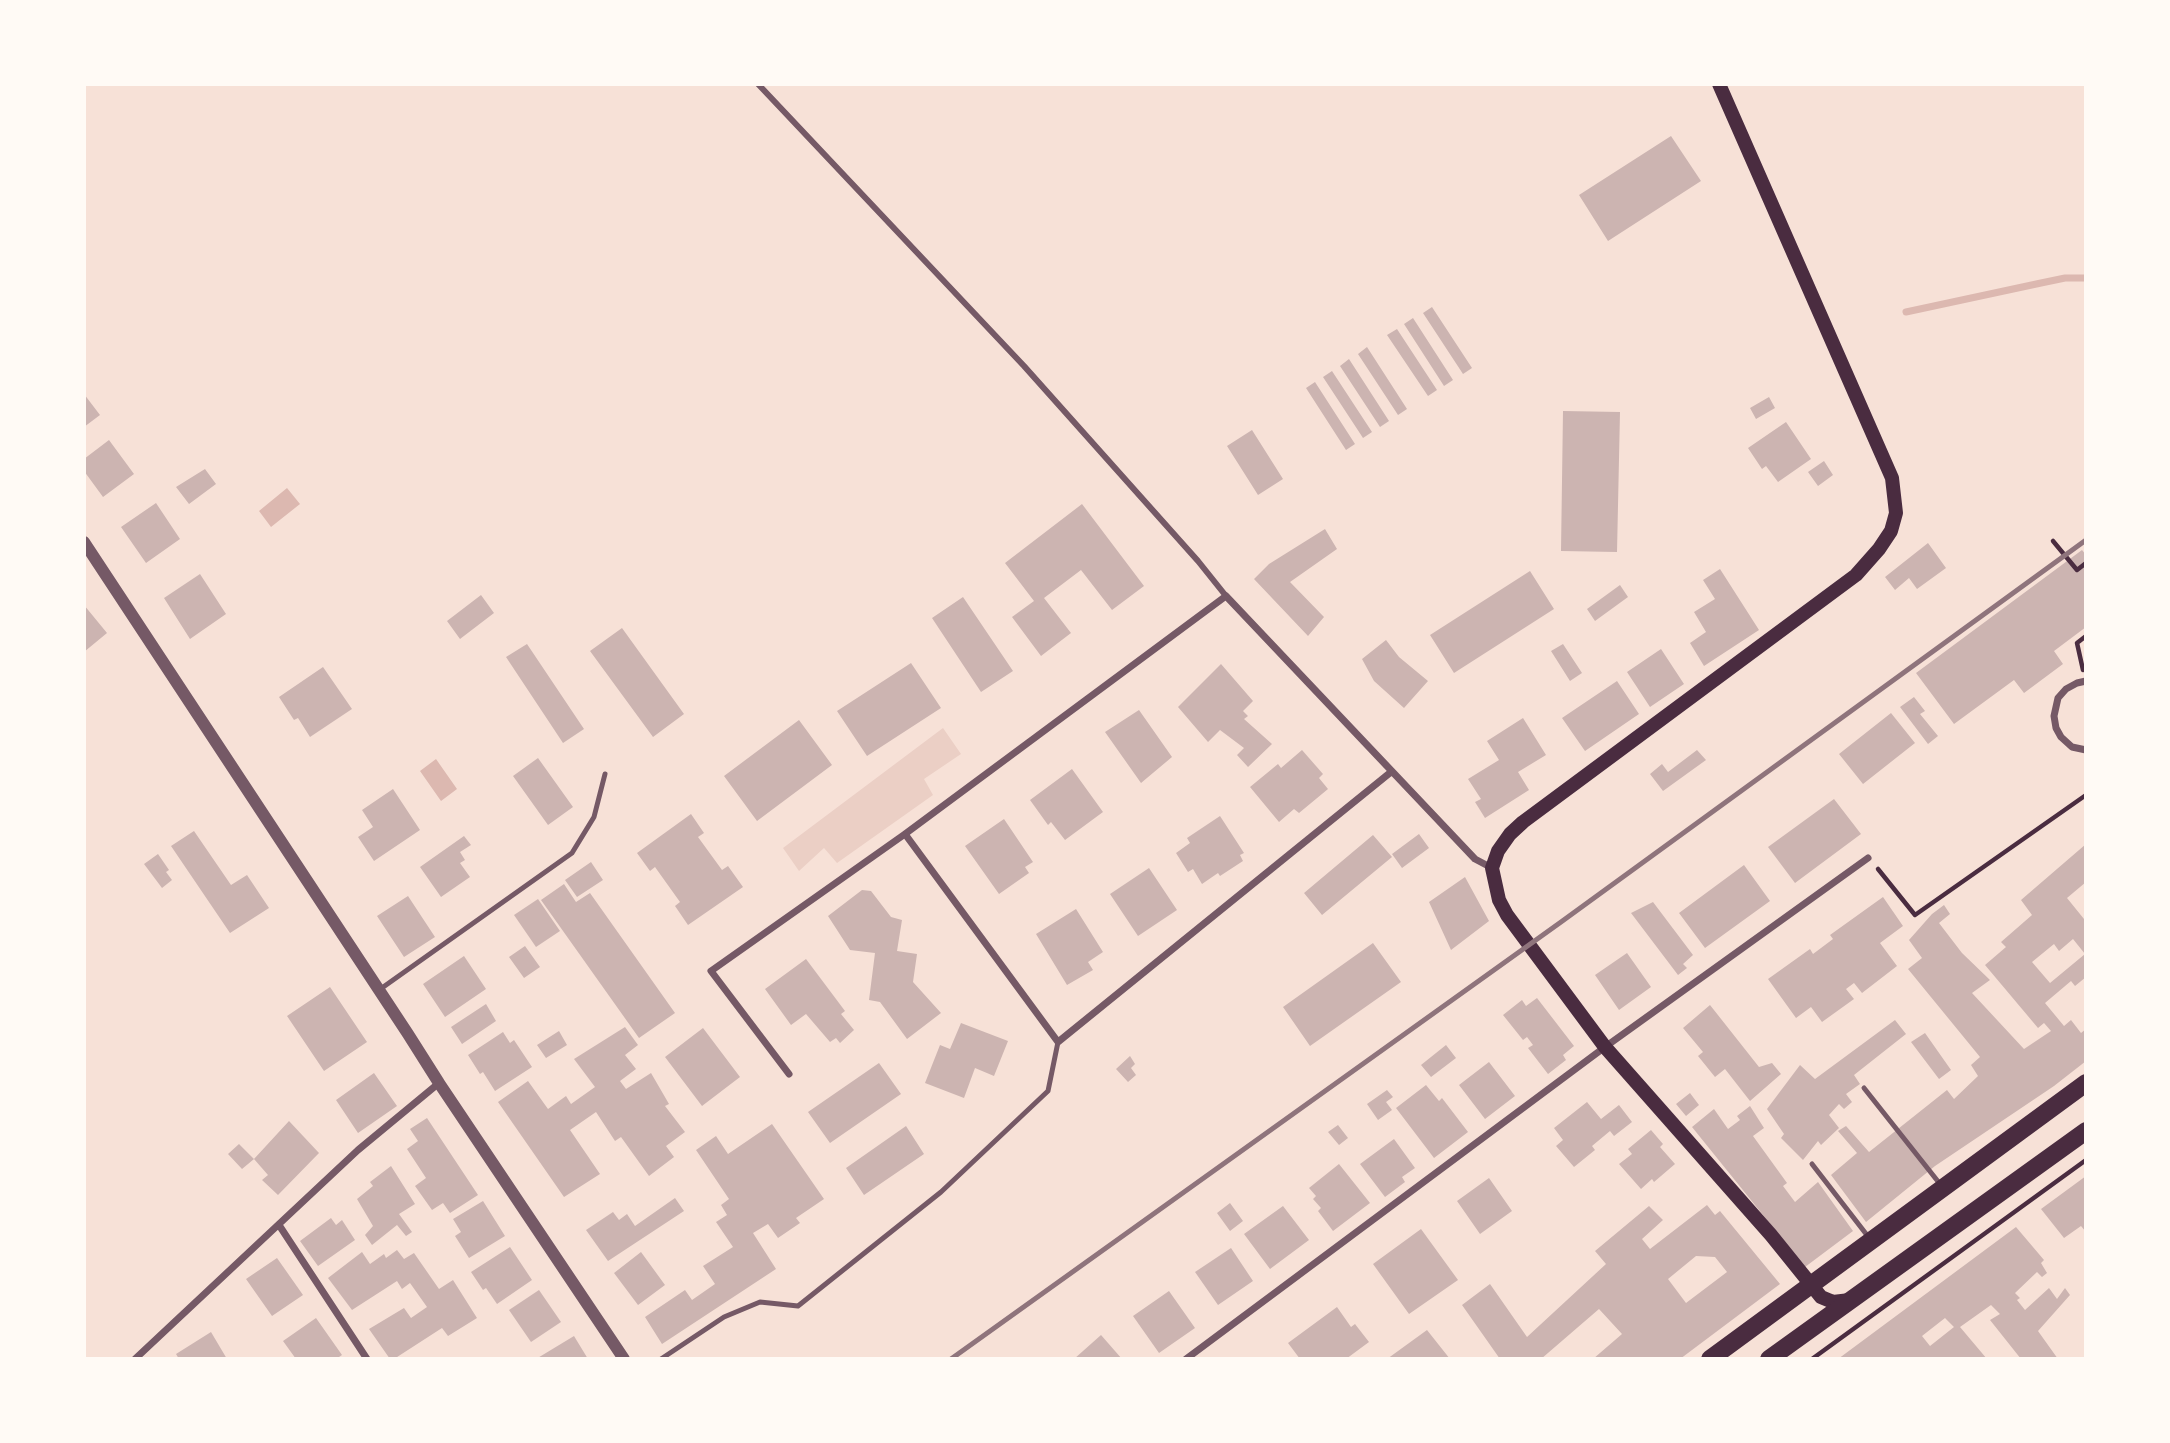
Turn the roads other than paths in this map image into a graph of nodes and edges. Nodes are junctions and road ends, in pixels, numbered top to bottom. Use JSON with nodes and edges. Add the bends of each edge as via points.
{"nodes":[{"id":1,"x":758,"y":84,"type":"edge"},
{"id":2,"x":1719,"y":84,"type":"edge"},
{"id":3,"x":84,"y":542,"type":"edge"},
{"id":4,"x":1226,"y":596,"type":"junction"},
{"id":5,"x":2086,"y":681,"type":"edge"},
{"id":6,"x":2085,"y":751,"type":"edge"},
{"id":7,"x":1391,"y":772,"type":"junction"},
{"id":8,"x":605,"y":774,"type":"dead end"},
{"id":9,"x":905,"y":834,"type":"junction"},
{"id":10,"x":1868,"y":858,"type":"road end"},
{"id":11,"x":1492,"y":868,"type":"junction"},
{"id":12,"x":379,"y":989,"type":"junction"},
{"id":13,"x":1058,"y":1042,"type":"junction"},
{"id":14,"x":1605,"y":1047,"type":"junction"},
{"id":15,"x":789,"y":1074,"type":"dead end"},
{"id":16,"x":439,"y":1083,"type":"junction"},
{"id":17,"x":2086,"y":1083,"type":"edge"},
{"id":18,"x":1864,"y":1088,"type":"dead end"},
{"id":19,"x":2086,"y":1131,"type":"edge"},
{"id":20,"x":1812,"y":1164,"type":"dead end"},
{"id":21,"x":1943,"y":1188,"type":"junction"},
{"id":22,"x":279,"y":1225,"type":"junction"},
{"id":23,"x":1872,"y":1241,"type":"junction"},
{"id":24,"x":1810,"y":1286,"type":"junction"},
{"id":25,"x":1852,"y":1300,"type":"junction"},
{"id":26,"x":135,"y":1359,"type":"edge"},
{"id":27,"x":367,"y":1359,"type":"edge"},
{"id":28,"x":624,"y":1359,"type":"edge"},
{"id":29,"x":661,"y":1359,"type":"edge"},
{"id":30,"x":1186,"y":1359,"type":"edge"},
{"id":31,"x":1710,"y":1359,"type":"edge"},
{"id":32,"x":1769,"y":1359,"type":"edge"}],
"edges":[{"from":1,"to":4,"type":"street","via":[[1024,366]]},
{"from":2,"to":11,"type":"main road","via":[[1892,478],[1896,513],[1891,531],[1856,575],[1523,822],[1498,851]]},
{"from":3,"to":12,"type":"street"},
{"from":4,"to":7,"type":"street"},
{"from":4,"to":9,"type":"street"},
{"from":5,"to":6,"type":"street","via":[[2066,689],[2058,698],[2054,716],[2061,737]]},
{"from":7,"to":11,"type":"street","via":[[1475,859]]},
{"from":7,"to":13,"type":"street"},
{"from":8,"to":12,"type":"lane","via":[[594,817],[572,853]]},
{"from":9,"to":13,"type":"street"},
{"from":9,"to":15,"type":"street","via":[[711,971]]},
{"from":10,"to":14,"type":"street"},
{"from":11,"to":14,"type":"main road","via":[[1507,915]]},
{"from":12,"to":16,"type":"street"},
{"from":13,"to":29,"type":"lane","via":[[1048,1091],[941,1192],[798,1306],[760,1302],[724,1317]]},
{"from":14,"to":24,"type":"main road","via":[[1771,1235]]},
{"from":14,"to":30,"type":"street"},
{"from":16,"to":22,"type":"street","via":[[358,1150]]},
{"from":16,"to":28,"type":"street"},
{"from":17,"to":21,"type":"main road"},
{"from":18,"to":21,"type":"lane"},
{"from":19,"to":25,"type":"main road"},
{"from":20,"to":23,"type":"lane"},
{"from":21,"to":23,"type":"main road"},
{"from":22,"to":26,"type":"street"},
{"from":22,"to":27,"type":"street"},
{"from":23,"to":24,"type":"main road"},
{"from":24,"to":25,"type":"main road","via":[[1826,1300]]},
{"from":24,"to":31,"type":"main road"},
{"from":25,"to":32,"type":"main road"}]}
